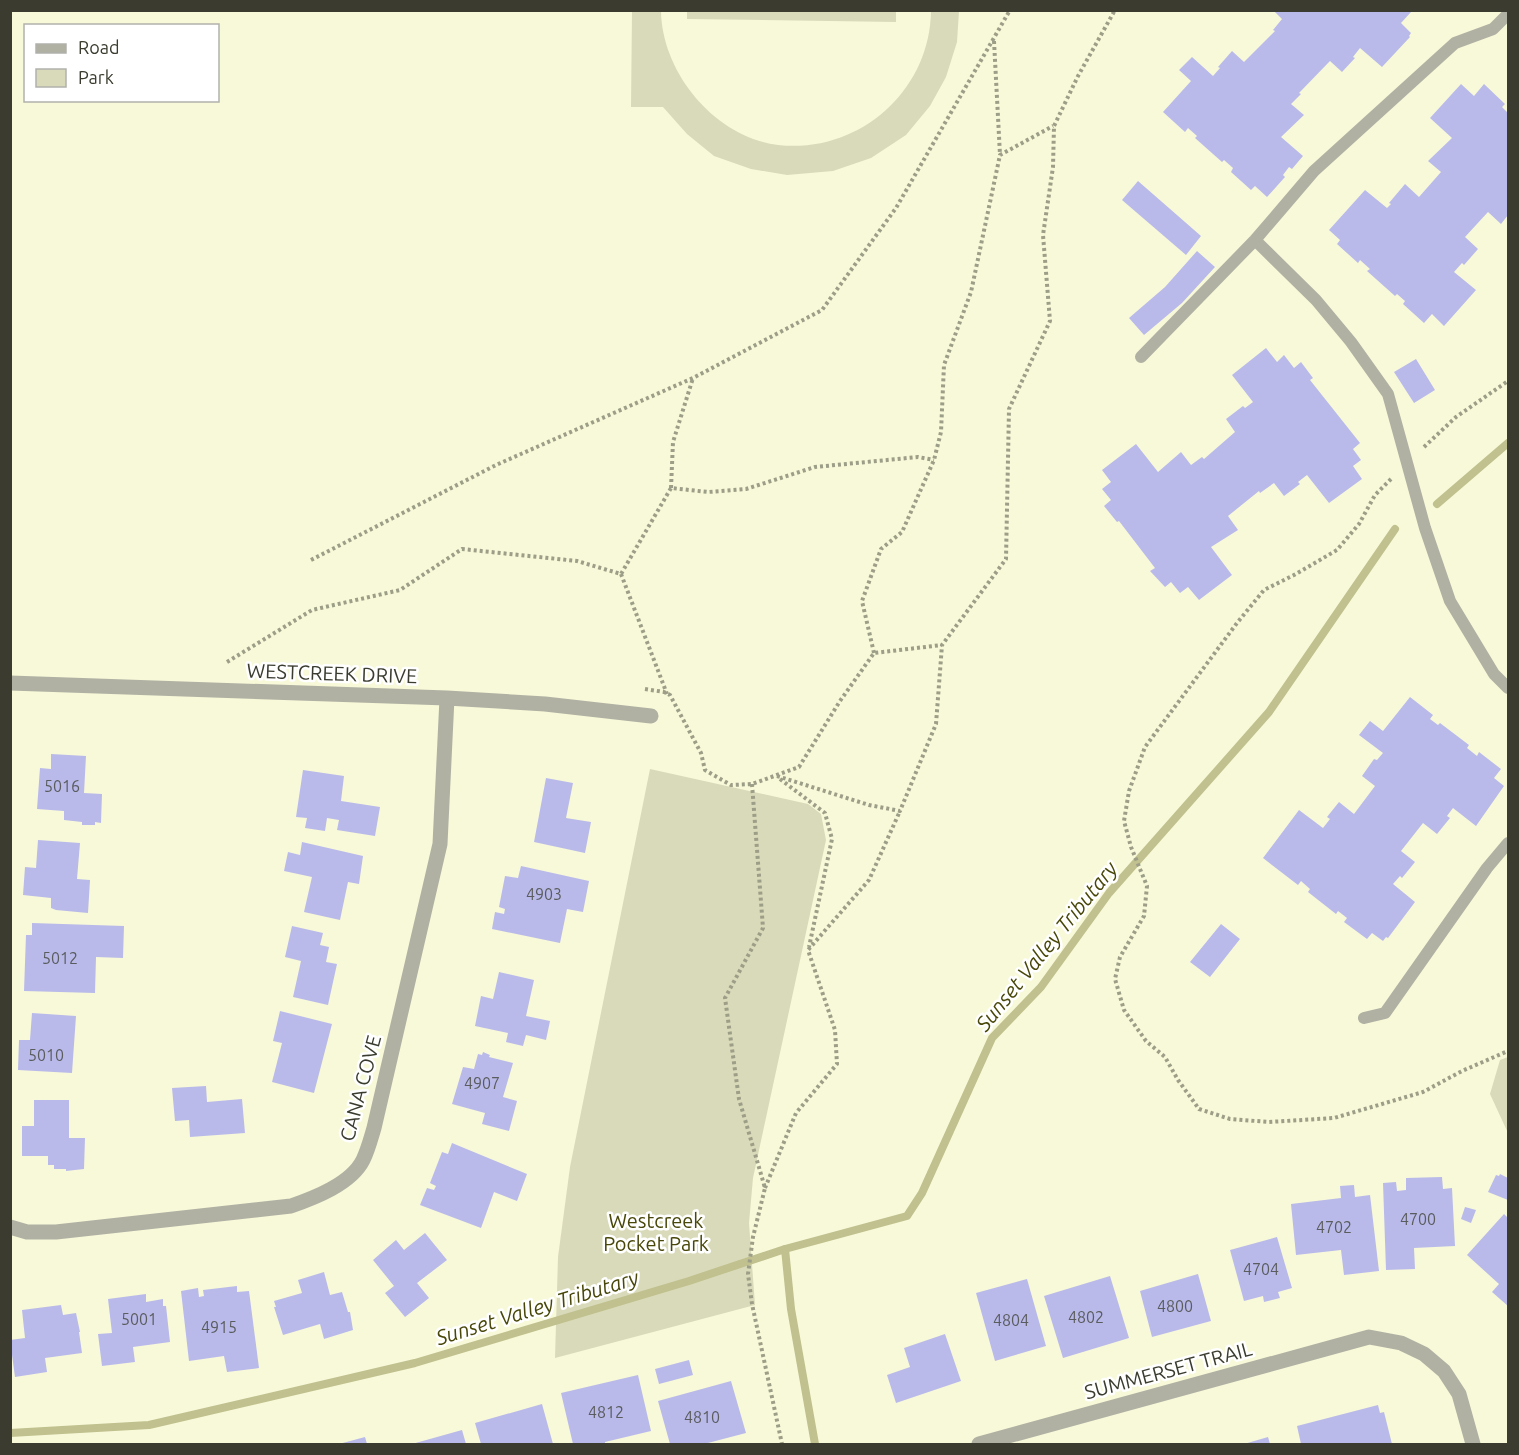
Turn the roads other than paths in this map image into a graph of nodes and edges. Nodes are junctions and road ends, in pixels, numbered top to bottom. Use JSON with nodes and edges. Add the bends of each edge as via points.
{"nodes":[{"id":1,"x":1509,"y":15,"type":"edge"},
{"id":2,"x":1255,"y":240,"type":"junction"},
{"id":3,"x":1141,"y":357,"type":"dead end"},
{"id":4,"x":10,"y":683,"type":"edge"},
{"id":5,"x":1509,"y":688,"type":"edge"},
{"id":6,"x":447,"y":699,"type":"junction"},
{"id":7,"x":651,"y":716,"type":"dead end"},
{"id":8,"x":1509,"y":843,"type":"edge"},
{"id":9,"x":1364,"y":1018,"type":"dead end"},
{"id":10,"x":10,"y":1227,"type":"edge"},
{"id":11,"x":979,"y":1444,"type":"edge"},
{"id":12,"x":1473,"y":1444,"type":"edge"}],
"edges":[{"from":1,"to":2,"type":"lane","via":[[1493,29],[1455,43],[1314,171]]},
{"from":2,"to":3,"type":"lane"},
{"from":2,"to":5,"type":"lane","via":[[1316,300],[1388,394],[1425,528],[1450,601],[1494,674]]},
{"from":4,"to":6,"type":"street","name":"WESTCREEK DRIVE"},
{"from":6,"to":7,"type":"street","name":"WESTCREEK DRIVE","via":[[545,704]]},
{"from":6,"to":10,"type":"street","name":"CANA COVE","via":[[440,844],[375,1128],[362,1162],[340,1184],[291,1206],[56,1232],[27,1232]]},
{"from":8,"to":9,"type":"lane","via":[[1487,868],[1385,1013]]},
{"from":11,"to":12,"type":"street","name":"SUMMERSET TRAIL","via":[[1369,1337],[1401,1343],[1424,1354],[1444,1371],[1459,1394]]}]}
